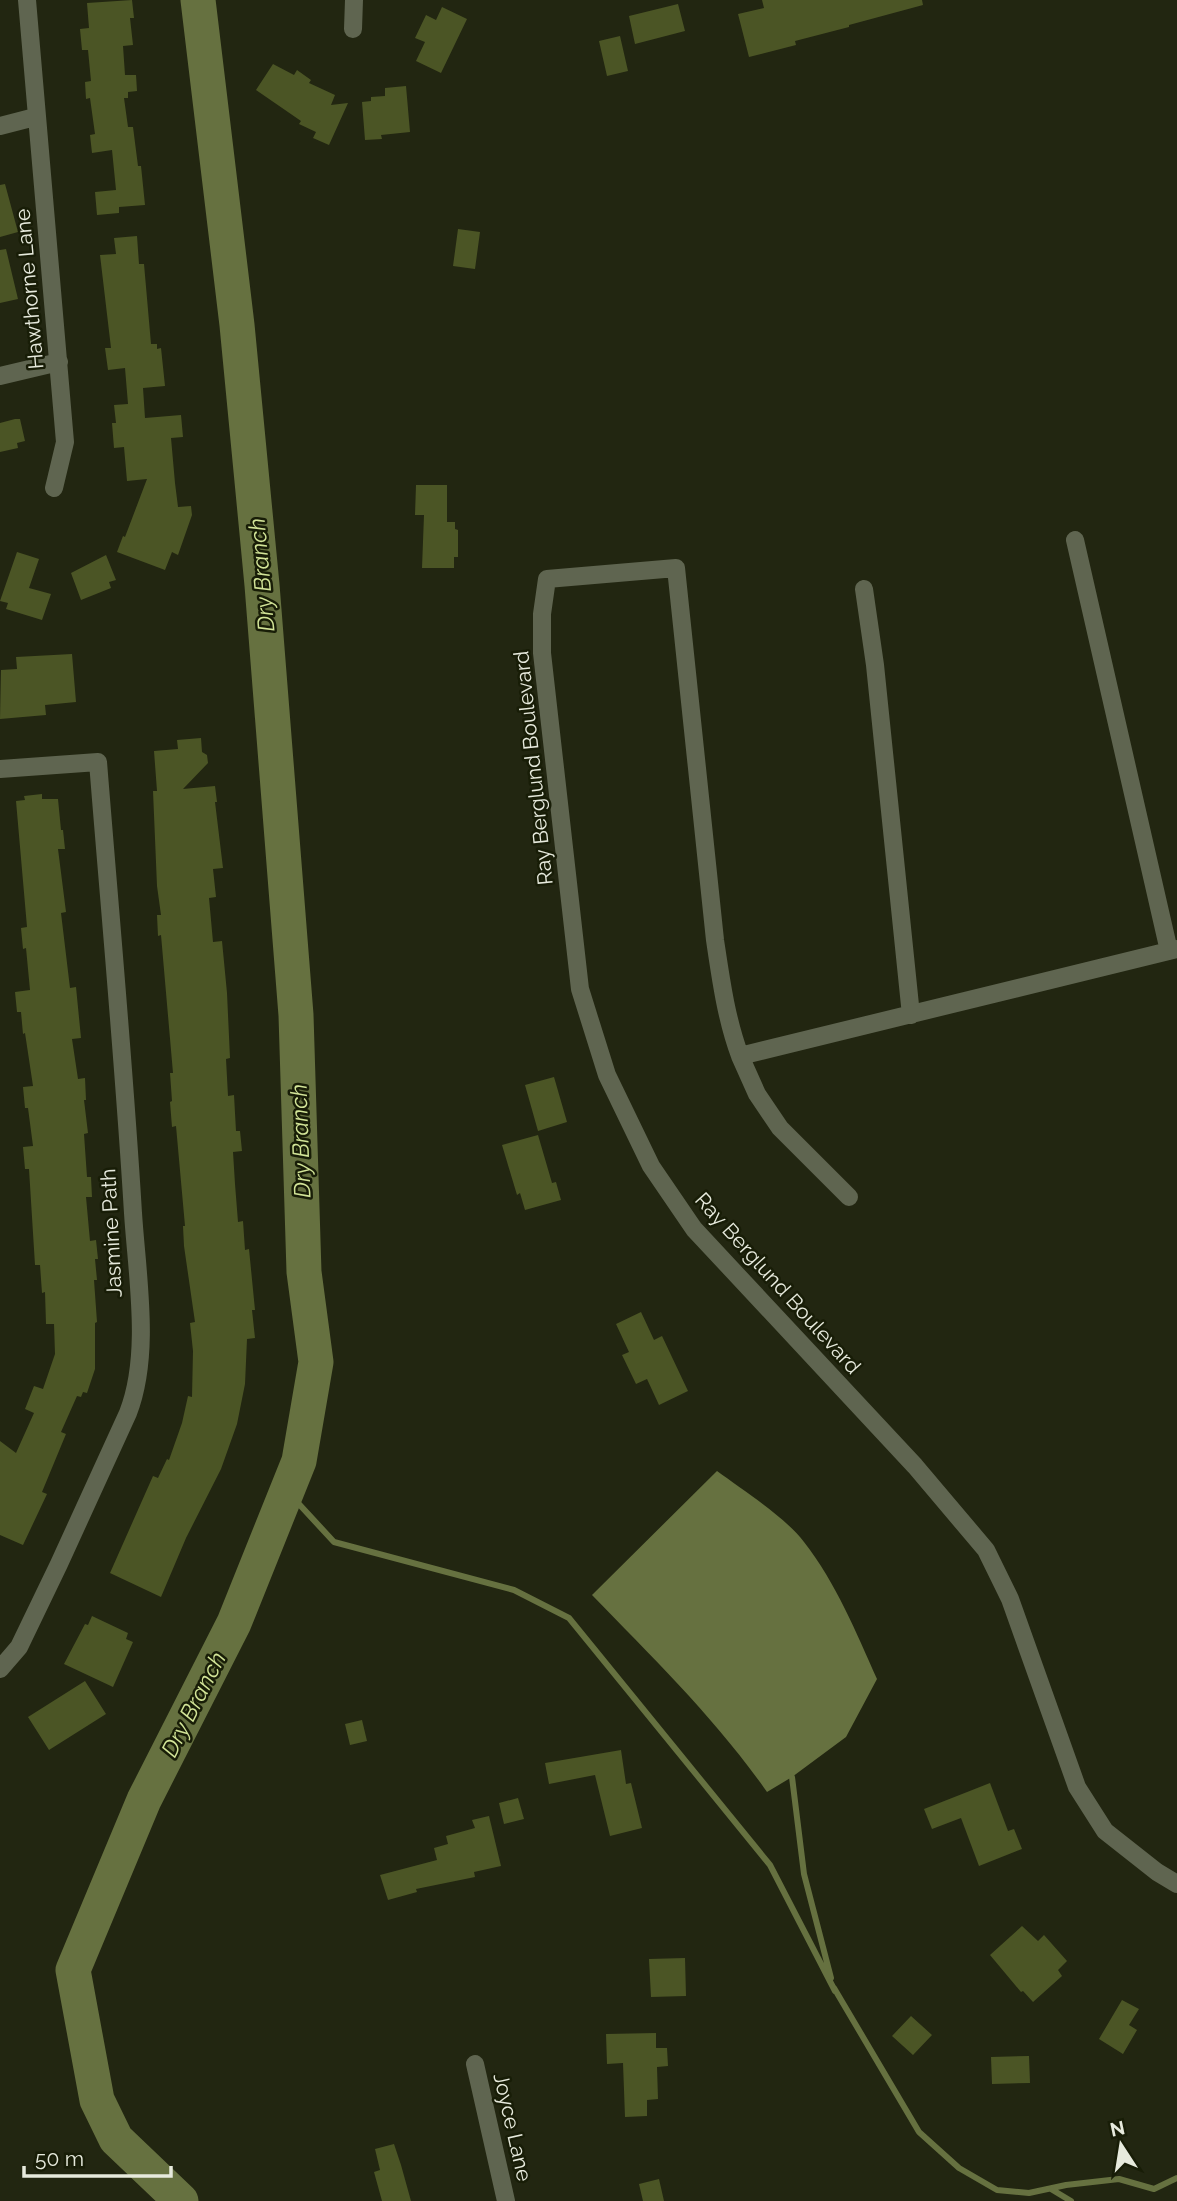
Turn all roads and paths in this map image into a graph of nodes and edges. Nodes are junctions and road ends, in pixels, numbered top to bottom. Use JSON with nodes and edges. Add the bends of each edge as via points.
{"nodes":[{"id":1,"x":27,"y":0,"type":"edge"},
{"id":2,"x":354,"y":0,"type":"edge"},
{"id":3,"x":353,"y":29,"type":"dead end"},
{"id":4,"x":35,"y":117,"type":"junction"},
{"id":5,"x":0,"y":125,"type":"edge"},
{"id":6,"x":58,"y":362,"type":"junction"},
{"id":7,"x":0,"y":376,"type":"edge"},
{"id":8,"x":54,"y":488,"type":"dead end"},
{"id":9,"x":1074,"y":540,"type":"dead end"},
{"id":10,"x":864,"y":589,"type":"dead end"},
{"id":11,"x":0,"y":769,"type":"edge"},
{"id":12,"x":1173,"y":950,"type":"edge"},
{"id":13,"x":911,"y":1015,"type":"junction"},
{"id":14,"x":740,"y":1056,"type":"junction"},
{"id":15,"x":849,"y":1197,"type":"dead end"},
{"id":16,"x":0,"y":1669,"type":"edge"},
{"id":17,"x":1177,"y":1884,"type":"edge"},
{"id":18,"x":475,"y":2064,"type":"dead end"},
{"id":19,"x":506,"y":2201,"type":"edge"}],
"edges":[{"from":1,"to":4,"type":"street","name":"Hawthorne Lane"},
{"from":2,"to":3,"type":"street"},
{"from":4,"to":5,"type":"street"},
{"from":4,"to":6,"type":"street","name":"Hawthorne Lane"},
{"from":6,"to":7,"type":"street"},
{"from":6,"to":8,"type":"street","name":"Hawthorne Lane","via":[[65,442]]},
{"from":9,"to":12,"type":"street"},
{"from":10,"to":13,"type":"street"},
{"from":11,"to":16,"type":"street","name":"Jasmine Path","via":[[98,762],[141,1355],[128,1413],[19,1647]]},
{"from":12,"to":13,"type":"street"},
{"from":13,"to":14,"type":"street"},
{"from":14,"to":15,"type":"street","via":[[757,1094],[780,1128]]},
{"from":14,"to":17,"type":"street","name":"Ray Berglund Boulevard","via":[[730,1030],[717,954],[676,568],[547,579],[542,653],[580,989],[607,1075],[651,1166],[694,1229],[915,1466],[986,1550],[1010,1599],[1077,1787],[1105,1831]]},
{"from":18,"to":19,"type":"street","name":"Joyce Lane"}]}
